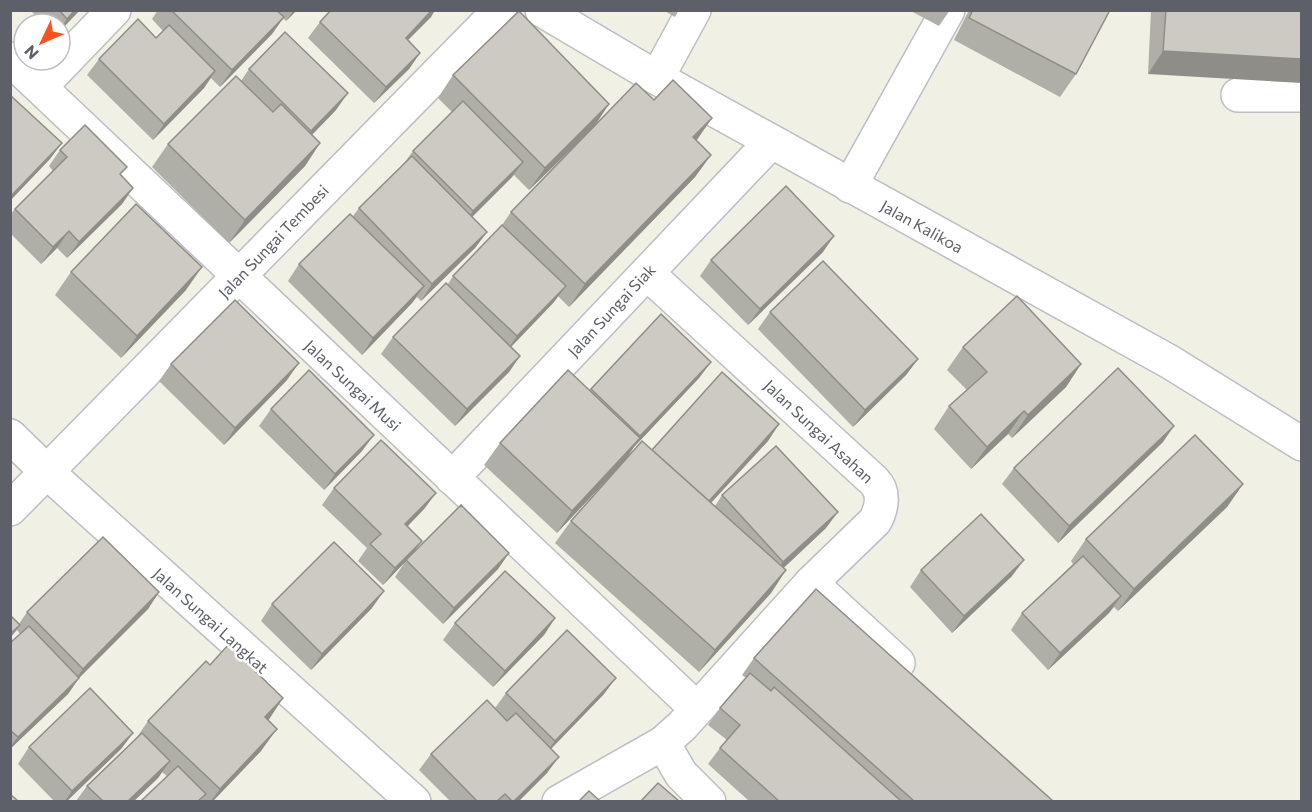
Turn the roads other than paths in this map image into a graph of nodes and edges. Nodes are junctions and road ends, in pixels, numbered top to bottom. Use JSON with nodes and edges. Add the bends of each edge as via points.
{"nodes":[{"id":1,"x":114,"y":10,"type":"edge"},
{"id":2,"x":500,"y":10,"type":"edge"},
{"id":3,"x":542,"y":10,"type":"edge"},
{"id":4,"x":694,"y":10,"type":"edge"},
{"id":5,"x":948,"y":10,"type":"edge"},
{"id":6,"x":10,"y":59,"type":"edge"},
{"id":7,"x":657,"y":78,"type":"junction"},
{"id":8,"x":40,"y":87,"type":"junction"},
{"id":9,"x":1238,"y":95,"type":"dead end"},
{"id":10,"x":1302,"y":95,"type":"edge"},
{"id":11,"x":771,"y":142,"type":"junction"},
{"id":12,"x":850,"y":186,"type":"junction"},
{"id":13,"x":647,"y":273,"type":"junction"},
{"id":14,"x":239,"y":277,"type":"junction"},
{"id":15,"x":10,"y":436,"type":"edge"},
{"id":16,"x":1302,"y":444,"type":"edge"},
{"id":17,"x":47,"y":472,"type":"junction"},
{"id":18,"x":452,"y":478,"type":"junction"},
{"id":19,"x":10,"y":509,"type":"edge"},
{"id":20,"x":811,"y":583,"type":"junction"},
{"id":21,"x":916,"y":680,"type":"edge"},
{"id":22,"x":697,"y":709,"type":"junction"},
{"id":23,"x":663,"y":743,"type":"junction"},
{"id":24,"x":414,"y":801,"type":"edge"},
{"id":25,"x":559,"y":801,"type":"edge"},
{"id":26,"x":709,"y":801,"type":"edge"}],
"edges":[{"from":1,"to":8,"type":"street"},
{"from":2,"to":14,"type":"street","name":"Jalan Sungai Tembesi"},
{"from":3,"to":7,"type":"street","name":"Jalan Kalikoa"},
{"from":4,"to":7,"type":"street"},
{"from":5,"to":12,"type":"street"},
{"from":6,"to":8,"type":"street","name":"Jalan Sungai Musi"},
{"from":7,"to":11,"type":"street","name":"Jalan Kalikoa"},
{"from":8,"to":14,"type":"street","name":"Jalan Sungai Musi"},
{"from":9,"to":10,"type":"street"},
{"from":11,"to":12,"type":"street","name":"Jalan Kalikoa"},
{"from":11,"to":13,"type":"street","name":"Jalan Sungai Siak"},
{"from":12,"to":16,"type":"street","name":"Jalan Kalikoa","via":[[1170,362]]},
{"from":13,"to":18,"type":"street","name":"Jalan Sungai Siak"},
{"from":13,"to":20,"type":"street","name":"Jalan Sungai Asahan","via":[[878,485],[881,501],[875,521]]},
{"from":14,"to":17,"type":"street","name":"Jalan Sungai Tembesi"},
{"from":14,"to":18,"type":"street","name":"Jalan Sungai Musi"},
{"from":15,"to":17,"type":"street","name":"Jalan Sungai Langkat"},
{"from":17,"to":19,"type":"street","name":"Jalan Sungai Tembesi"},
{"from":17,"to":24,"type":"street","name":"Jalan Sungai Langkat"},
{"from":18,"to":22,"type":"street","name":"Jalan Sungai Musi"},
{"from":20,"to":21,"type":"street"},
{"from":20,"to":22,"type":"street","name":"Jalan Sungai Asahan"},
{"from":22,"to":23,"type":"street","name":"Jalan Sungai Asahan"},
{"from":23,"to":25,"type":"street","name":"Jalan Sungai Asahan"},
{"from":23,"to":26,"type":"street","via":[[681,774]]}]}
